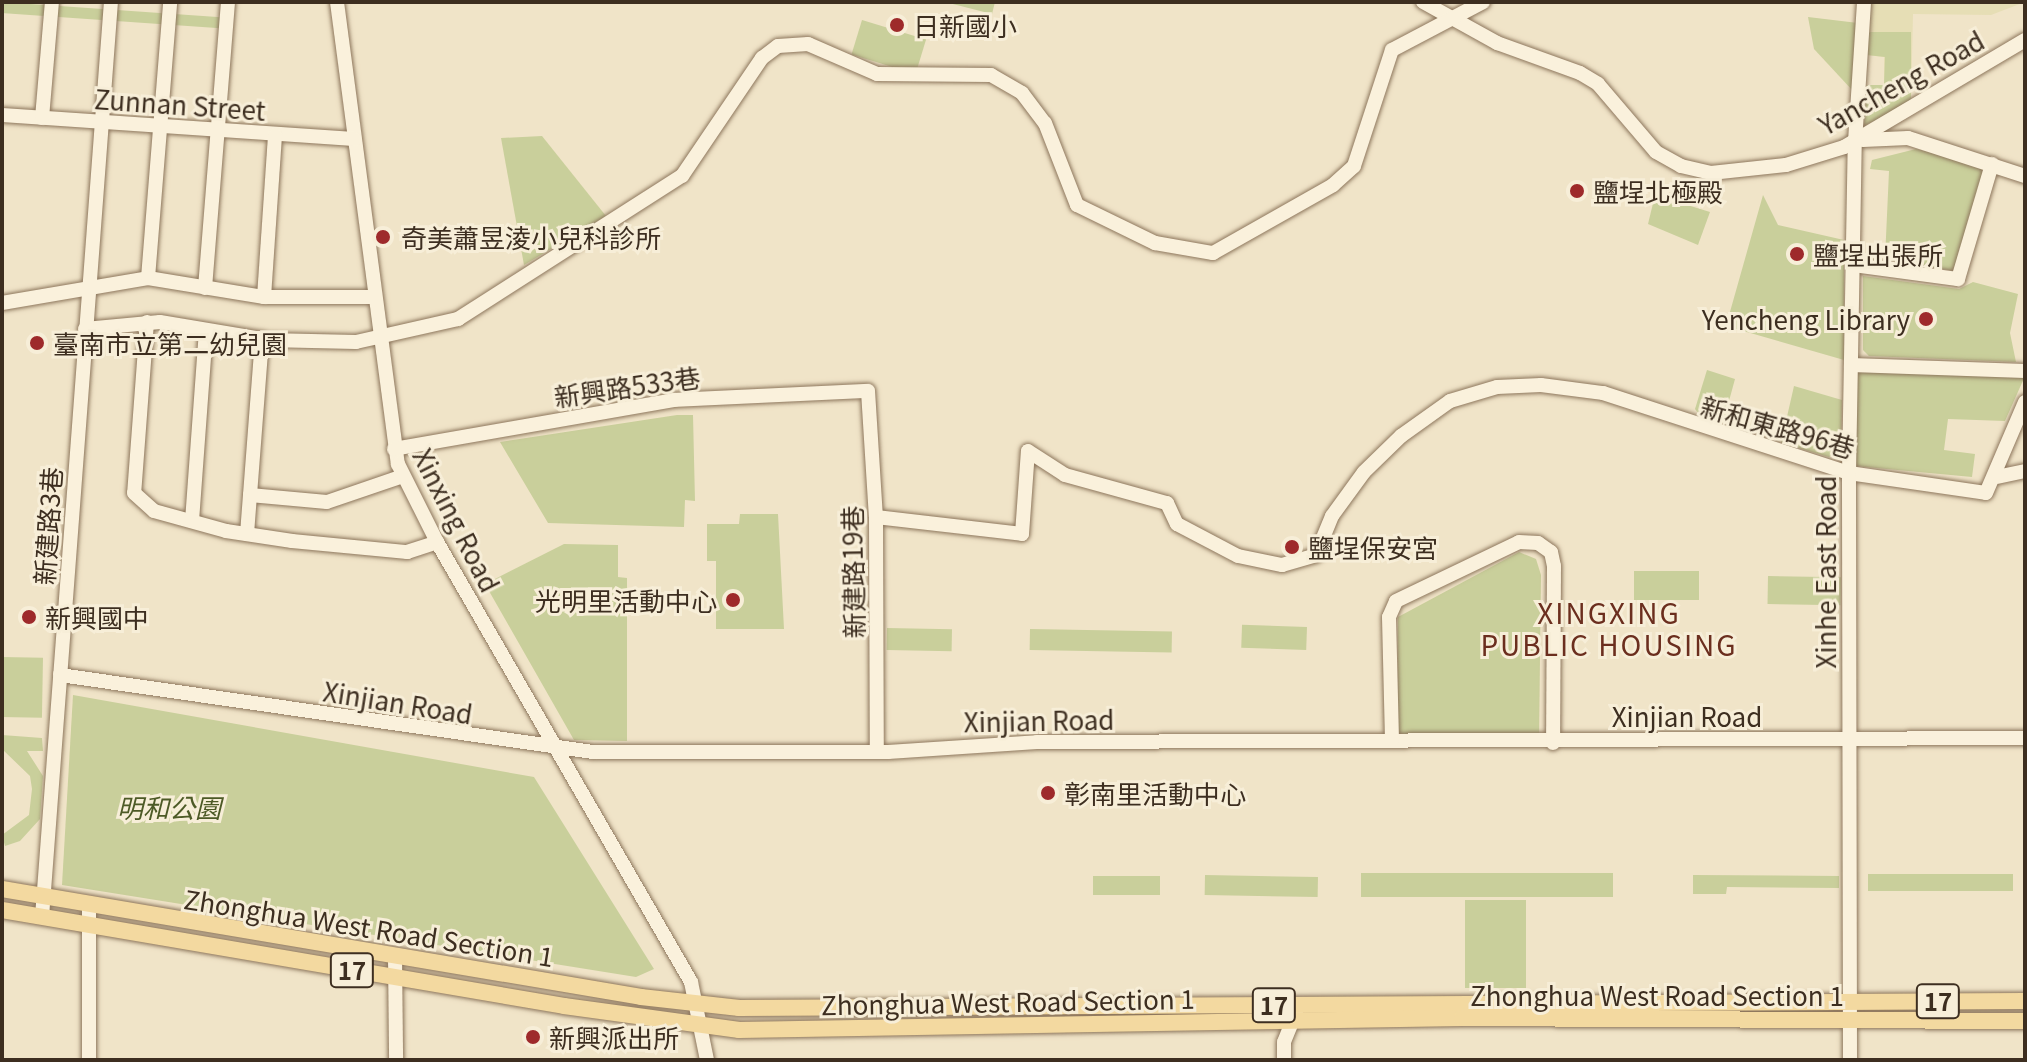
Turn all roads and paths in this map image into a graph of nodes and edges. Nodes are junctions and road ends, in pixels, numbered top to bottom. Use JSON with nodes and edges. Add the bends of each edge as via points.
{"nodes":[{"id":1,"x":52,"y":2,"type":"edge"},
{"id":2,"x":111,"y":2,"type":"edge"},
{"id":3,"x":170,"y":2,"type":"edge"},
{"id":4,"x":228,"y":2,"type":"edge"},
{"id":5,"x":337,"y":2,"type":"edge"},
{"id":6,"x":1423,"y":2,"type":"edge"},
{"id":7,"x":1483,"y":2,"type":"edge"},
{"id":8,"x":1864,"y":2,"type":"edge"},
{"id":9,"x":1451,"y":18,"type":"junction"},
{"id":10,"x":2025,"y":40,"type":"edge"},
{"id":11,"x":2,"y":115,"type":"edge"},
{"id":12,"x":42,"y":118,"type":"junction"},
{"id":13,"x":100,"y":122,"type":"junction"},
{"id":14,"x":159,"y":127,"type":"junction"},
{"id":15,"x":217,"y":131,"type":"junction"},
{"id":16,"x":275,"y":135,"type":"junction"},
{"id":17,"x":354,"y":139,"type":"junction"},
{"id":18,"x":1855,"y":142,"type":"junction"},
{"id":19,"x":1992,"y":164,"type":"junction"},
{"id":20,"x":2025,"y":176,"type":"edge"},
{"id":21,"x":1853,"y":265,"type":"junction"},
{"id":22,"x":148,"y":278,"type":"junction"},
{"id":23,"x":88,"y":286,"type":"junction"},
{"id":24,"x":205,"y":288,"type":"junction"},
{"id":25,"x":264,"y":297,"type":"junction"},
{"id":26,"x":374,"y":297,"type":"junction"},
{"id":27,"x":2,"y":303,"type":"edge"},
{"id":28,"x":147,"y":322,"type":"junction"},
{"id":29,"x":85,"y":329,"type":"junction"},
{"id":30,"x":206,"y":332,"type":"junction"},
{"id":31,"x":379,"y":338,"type":"junction"},
{"id":32,"x":262,"y":339,"type":"junction"},
{"id":33,"x":1851,"y":365,"type":"junction"},
{"id":34,"x":2025,"y":371,"type":"edge"},
{"id":35,"x":868,"y":391,"type":"joint"},
{"id":36,"x":2025,"y":402,"type":"edge"},
{"id":37,"x":394,"y":449,"type":"junction"},
{"id":38,"x":2025,"y":471,"type":"edge"},
{"id":39,"x":1849,"y":473,"type":"junction"},
{"id":40,"x":403,"y":476,"type":"junction"},
{"id":41,"x":1997,"y":477,"type":"junction"},
{"id":42,"x":250,"y":495,"type":"junction"},
{"id":43,"x":876,"y":517,"type":"junction"},
{"id":44,"x":192,"y":521,"type":"junction"},
{"id":45,"x":247,"y":534,"type":"junction"},
{"id":46,"x":437,"y":542,"type":"junction"},
{"id":47,"x":60,"y":675,"type":"junction"},
{"id":48,"x":2025,"y":738,"type":"edge"},
{"id":49,"x":1392,"y":740,"type":"junction"},
{"id":50,"x":1849,"y":740,"type":"junction"},
{"id":51,"x":1553,"y":743,"type":"junction"},
{"id":52,"x":557,"y":749,"type":"junction"},
{"id":53,"x":877,"y":752,"type":"junction"},
{"id":54,"x":2,"y":889,"type":"edge"},
{"id":55,"x":43,"y":896,"type":"junction"},
{"id":56,"x":89,"y":903,"type":"junction"},
{"id":57,"x":2,"y":910,"type":"edge"},
{"id":58,"x":42,"y":917,"type":"junction"},
{"id":59,"x":87,"y":926,"type":"junction"},
{"id":60,"x":395,"y":956,"type":"junction"},
{"id":61,"x":395,"y":977,"type":"junction"},
{"id":62,"x":2025,"y":1001,"type":"edge"},
{"id":63,"x":1850,"y":1002,"type":"junction"},
{"id":64,"x":698,"y":1005,"type":"junction"},
{"id":65,"x":1300,"y":1005,"type":"junction"},
{"id":66,"x":1850,"y":1020,"type":"junction"},
{"id":67,"x":2025,"y":1021,"type":"edge"},
{"id":68,"x":1290,"y":1022,"type":"junction"},
{"id":69,"x":704,"y":1026,"type":"junction"},
{"id":70,"x":89,"y":1060,"type":"edge"},
{"id":71,"x":396,"y":1060,"type":"edge"},
{"id":72,"x":707,"y":1060,"type":"edge"},
{"id":73,"x":1284,"y":1060,"type":"edge"},
{"id":74,"x":1850,"y":1060,"type":"edge"}],
"edges":[{"from":1,"to":12,"type":"street"},
{"from":2,"to":13,"type":"street","name":"新建路3巷"},
{"from":3,"to":14,"type":"street"},
{"from":4,"to":15,"type":"street"},
{"from":5,"to":17,"type":"street","name":"Xinxing Road"},
{"from":6,"to":9,"type":"street","name":"Yancheng Road"},
{"from":7,"to":9,"type":"street"},
{"from":8,"to":18,"type":"street","name":"Xinhe East Road"},
{"from":9,"to":18,"type":"street","name":"Yancheng Road","via":[[1598,84],[1642,140],[1681,166],[1711,173],[1760,169]]},
{"from":9,"to":31,"type":"street","via":[[1392,50],[1354,166],[1333,185],[1233,243],[1202,253],[1155,243],[1077,205],[1045,123],[1022,93],[991,75],[877,74],[808,44],[778,46],[762,58],[682,176],[458,319]]},
{"from":10,"to":18,"type":"street","name":"Yancheng Road"},
{"from":11,"to":12,"type":"street","name":"Zunnan Street"},
{"from":12,"to":13,"type":"street","name":"Zunnan Street"},
{"from":13,"to":14,"type":"street","name":"Zunnan Street"},
{"from":13,"to":23,"type":"street","name":"新建路3巷"},
{"from":14,"to":15,"type":"street","name":"Zunnan Street"},
{"from":14,"to":22,"type":"street"},
{"from":15,"to":16,"type":"street","name":"Zunnan Street"},
{"from":15,"to":24,"type":"street"},
{"from":16,"to":17,"type":"street","name":"Zunnan Street"},
{"from":16,"to":25,"type":"street"},
{"from":17,"to":26,"type":"street","name":"Xinxing Road"},
{"from":18,"to":19,"type":"street","via":[[1896,135]]},
{"from":18,"to":21,"type":"street","name":"Xinhe East Road"},
{"from":19,"to":20,"type":"street"},
{"from":19,"to":21,"type":"street","via":[[1958,279]]},
{"from":21,"to":33,"type":"street","name":"Xinhe East Road"},
{"from":22,"to":23,"type":"street"},
{"from":22,"to":24,"type":"street"},
{"from":23,"to":27,"type":"street"},
{"from":23,"to":29,"type":"street","name":"新建路3巷"},
{"from":24,"to":25,"type":"street"},
{"from":25,"to":26,"type":"street"},
{"from":26,"to":31,"type":"street","name":"Xinxing Road"},
{"from":28,"to":29,"type":"street"},
{"from":28,"to":30,"type":"street"},
{"from":28,"to":44,"type":"street","via":[[134,493],[154,511]]},
{"from":29,"to":47,"type":"street","name":"新建路3巷"},
{"from":30,"to":32,"type":"street"},
{"from":30,"to":44,"type":"street"},
{"from":31,"to":32,"type":"street"},
{"from":31,"to":37,"type":"street","name":"Xinxing Road"},
{"from":32,"to":42,"type":"street"},
{"from":33,"to":34,"type":"street"},
{"from":33,"to":39,"type":"street","name":"Xinhe East Road"},
{"from":35,"to":37,"type":"street","name":"新興路533巷","via":[[674,400]]},
{"from":35,"to":43,"type":"street","name":"新建路19巷"},
{"from":36,"to":41,"type":"street"},
{"from":37,"to":40,"type":"street","name":"Xinxing Road"},
{"from":38,"to":41,"type":"street"},
{"from":39,"to":41,"type":"street","name":"新和東路96巷","via":[[1986,493]]},
{"from":39,"to":43,"type":"street","name":"新和東路96巷","via":[[1603,393],[1541,385],[1497,387],[1450,401],[1401,436],[1364,472],[1318,540],[1316,555],[1282,565],[1238,556],[1177,524],[1167,503],[1065,475],[1028,451],[1022,534]]},
{"from":39,"to":50,"type":"street","name":"Xinhe East Road"},
{"from":40,"to":42,"type":"street","via":[[327,502]]},
{"from":40,"to":46,"type":"street","name":"Xinxing Road"},
{"from":42,"to":45,"type":"street"},
{"from":43,"to":53,"type":"street","name":"新建路19巷"},
{"from":44,"to":45,"type":"street"},
{"from":45,"to":46,"type":"street","via":[[407,552]]},
{"from":46,"to":52,"type":"street","name":"Xinxing Road"},
{"from":47,"to":52,"type":"street","name":"Xinjian Road"},
{"from":47,"to":55,"type":"street","name":"新建路3巷"},
{"from":48,"to":50,"type":"street","name":"Xinjian Road"},
{"from":49,"to":51,"type":"street","name":"Xinjian Road"},
{"from":49,"to":51,"type":"street","via":[[1389,617],[1396,601],[1519,542],[1538,543],[1551,552],[1554,566]]},
{"from":49,"to":53,"type":"street","name":"Xinjian Road","via":[[1037,742]]},
{"from":50,"to":51,"type":"street","name":"Xinjian Road"},
{"from":50,"to":63,"type":"street","name":"Xinhe East Road"},
{"from":52,"to":53,"type":"street","name":"Xinjian Road"},
{"from":52,"to":64,"type":"street","name":"Xinxing Road","via":[[691,982]]},
{"from":54,"to":55,"type":"main road","name":"Zhonghua West Road Section 1","number":"17"},
{"from":55,"to":56,"type":"main road","name":"Zhonghua West Road Section 1","number":"17"},
{"from":55,"to":58,"type":"street","name":"新建路3巷"},
{"from":56,"to":59,"type":"street"},
{"from":56,"to":60,"type":"main road","name":"Zhonghua West Road Section 1","number":"17"},
{"from":57,"to":58,"type":"main road","name":"Zhonghua West Road Section 1","number":"17"},
{"from":58,"to":59,"type":"main road","name":"Zhonghua West Road Section 1","number":"17"},
{"from":59,"to":61,"type":"main road","name":"Zhonghua West Road Section 1","number":"17"},
{"from":59,"to":70,"type":"street"},
{"from":60,"to":61,"type":"street"},
{"from":60,"to":64,"type":"main road","name":"Zhonghua West Road Section 1","number":"17"},
{"from":61,"to":69,"type":"main road","name":"Zhonghua West Road Section 1","number":"17"},
{"from":61,"to":71,"type":"street"},
{"from":62,"to":63,"type":"main road","name":"Zhonghua West Road Section 1","number":"17"},
{"from":63,"to":65,"type":"main road","name":"Zhonghua West Road Section 1","number":"17"},
{"from":63,"to":66,"type":"street","name":"Xinhe East Road"},
{"from":64,"to":65,"type":"main road","name":"Zhonghua West Road Section 1","number":"17"},
{"from":64,"to":69,"type":"street","name":"Xinxing Road"},
{"from":65,"to":68,"type":"street"},
{"from":66,"to":67,"type":"main road","name":"Zhonghua West Road Section 1","number":"17"},
{"from":66,"to":68,"type":"main road","name":"Zhonghua West Road Section 1","number":"17"},
{"from":66,"to":74,"type":"street","name":"Xinhe East Road"},
{"from":68,"to":69,"type":"main road","name":"Zhonghua West Road Section 1","number":"17"},
{"from":68,"to":73,"type":"street"},
{"from":69,"to":72,"type":"street","name":"Xinxing Road"}]}
